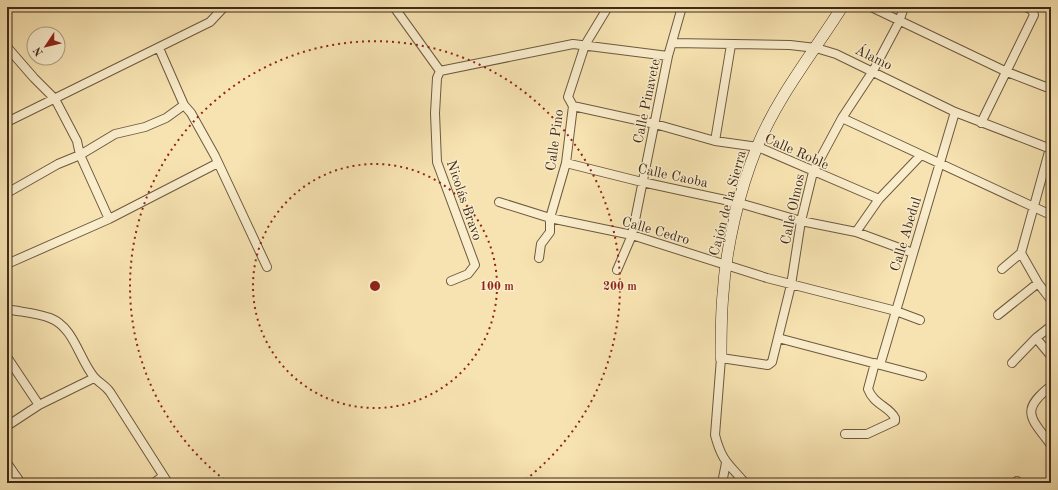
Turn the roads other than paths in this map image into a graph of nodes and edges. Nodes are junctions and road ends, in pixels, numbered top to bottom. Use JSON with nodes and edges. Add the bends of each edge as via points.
{"nodes":[{"id":1,"x":224,"y":7,"type":"edge"},
{"id":2,"x":394,"y":7,"type":"edge"},
{"id":3,"x":608,"y":7,"type":"edge"},
{"id":4,"x":682,"y":7,"type":"edge"},
{"id":5,"x":842,"y":7,"type":"edge"},
{"id":6,"x":871,"y":7,"type":"edge"},
{"id":7,"x":904,"y":7,"type":"edge"},
{"id":8,"x":1026,"y":7,"type":"edge"},
{"id":9,"x":899,"y":22,"type":"junction"},
{"id":10,"x":673,"y":43,"type":"junction"},
{"id":11,"x":731,"y":45,"type":"junction"},
{"id":12,"x":585,"y":46,"type":"junction"},
{"id":13,"x":7,"y":48,"type":"edge"},
{"id":14,"x":159,"y":48,"type":"junction"},
{"id":15,"x":816,"y":48,"type":"junction"},
{"id":16,"x":668,"y":56,"type":"junction"},
{"id":17,"x":440,"y":71,"type":"junction"},
{"id":18,"x":873,"y":71,"type":"junction"},
{"id":19,"x":1007,"y":72,"type":"junction"},
{"id":20,"x":1051,"y":86,"type":"edge"},
{"id":21,"x":55,"y":99,"type":"junction"},
{"id":22,"x":184,"y":105,"type":"junction"},
{"id":23,"x":573,"y":106,"type":"junction"},
{"id":24,"x":955,"y":112,"type":"junction"},
{"id":25,"x":842,"y":118,"type":"junction"},
{"id":26,"x":7,"y":122,"type":"edge"},
{"id":27,"x":981,"y":123,"type":"junction"},
{"id":28,"x":655,"y":124,"type":"junction"},
{"id":29,"x":715,"y":141,"type":"junction"},
{"id":30,"x":758,"y":146,"type":"junction"},
{"id":31,"x":1051,"y":148,"type":"edge"},
{"id":32,"x":80,"y":155,"type":"junction"},
{"id":33,"x":921,"y":155,"type":"junction"},
{"id":34,"x":218,"y":163,"type":"junction"},
{"id":35,"x":566,"y":163,"type":"junction"},
{"id":36,"x":940,"y":164,"type":"junction"},
{"id":37,"x":813,"y":172,"type":"junction"},
{"id":38,"x":642,"y":182,"type":"junction"},
{"id":39,"x":7,"y":192,"type":"edge"},
{"id":40,"x":879,"y":199,"type":"junction"},
{"id":41,"x":499,"y":202,"type":"dead end"},
{"id":42,"x":740,"y":202,"type":"junction"},
{"id":43,"x":1033,"y":208,"type":"junction"},
{"id":44,"x":1051,"y":215,"type":"edge"},
{"id":45,"x":550,"y":218,"type":"junction"},
{"id":46,"x":109,"y":219,"type":"junction"},
{"id":47,"x":800,"y":221,"type":"junction"},
{"id":48,"x":856,"y":232,"type":"junction"},
{"id":49,"x":632,"y":235,"type":"junction"},
{"id":50,"x":913,"y":253,"type":"junction"},
{"id":51,"x":1021,"y":253,"type":"junction"},
{"id":52,"x":540,"y":258,"type":"dead end"},
{"id":53,"x":7,"y":264,"type":"edge"},
{"id":54,"x":726,"y":264,"type":"junction"},
{"id":55,"x":267,"y":267,"type":"dead end"},
{"id":56,"x":1002,"y":269,"type":"dead end"},
{"id":57,"x":617,"y":270,"type":"dead end"},
{"id":58,"x":451,"y":281,"type":"dead end"},
{"id":59,"x":1038,"y":283,"type":"junction"},
{"id":60,"x":791,"y":285,"type":"junction"},
{"id":61,"x":1050,"y":297,"type":"edge"},
{"id":62,"x":7,"y":309,"type":"edge"},
{"id":63,"x":896,"y":311,"type":"junction"},
{"id":64,"x":998,"y":315,"type":"dead end"},
{"id":65,"x":920,"y":320,"type":"dead end"},
{"id":66,"x":1051,"y":326,"type":"edge"},
{"id":67,"x":778,"y":338,"type":"junction"},
{"id":68,"x":1036,"y":338,"type":"junction"},
{"id":69,"x":1051,"y":356,"type":"edge"},
{"id":70,"x":7,"y":357,"type":"edge"},
{"id":71,"x":721,"y":358,"type":"junction"},
{"id":72,"x":1012,"y":363,"type":"dead end"},
{"id":73,"x":878,"y":364,"type":"junction"},
{"id":74,"x":922,"y":376,"type":"dead end"},
{"id":75,"x":94,"y":378,"type":"junction"},
{"id":76,"x":1051,"y":386,"type":"edge"},
{"id":77,"x":39,"y":406,"type":"junction"},
{"id":78,"x":7,"y":426,"type":"edge"},
{"id":79,"x":845,"y":434,"type":"dead end"},
{"id":80,"x":1051,"y":445,"type":"edge"},
{"id":81,"x":7,"y":463,"type":"edge"},
{"id":82,"x":726,"y":464,"type":"junction"},
{"id":83,"x":166,"y":479,"type":"edge"},
{"id":84,"x":21,"y":483,"type":"edge"},
{"id":85,"x":154,"y":483,"type":"edge"},
{"id":86,"x":722,"y":483,"type":"edge"},
{"id":87,"x":745,"y":483,"type":"edge"}],
"edges":[{"from":1,"to":14,"type":"street","via":[[210,22]]},
{"from":2,"to":17,"type":"street"},
{"from":3,"to":12,"type":"street","name":"Calle Pino"},
{"from":4,"to":10,"type":"street","name":"Calle Pinavete"},
{"from":5,"to":15,"type":"street","name":"Cajón de la Sierra"},
{"from":6,"to":9,"type":"street"},
{"from":7,"to":9,"type":"street","name":"Calle Olmos"},
{"from":8,"to":19,"type":"street","via":[[1034,12]]},
{"from":9,"to":18,"type":"street","name":"Calle Olmos"},
{"from":9,"to":19,"type":"street"},
{"from":10,"to":11,"type":"street","name":"Álamo"},
{"from":10,"to":16,"type":"street","name":"Calle Pinavete"},
{"from":11,"to":15,"type":"street","name":"Álamo","via":[[790,45]]},
{"from":11,"to":29,"type":"street"},
{"from":12,"to":16,"type":"street"},
{"from":12,"to":17,"type":"street","via":[[573,44]]},
{"from":12,"to":23,"type":"street","name":"Calle Pino","via":[[568,97]]},
{"from":13,"to":21,"type":"street"},
{"from":14,"to":21,"type":"street"},
{"from":14,"to":22,"type":"street"},
{"from":15,"to":18,"type":"street","name":"Álamo"},
{"from":15,"to":30,"type":"street","name":"Cajón de la Sierra","via":[[792,82]]},
{"from":16,"to":28,"type":"street","name":"Calle Pinavete"},
{"from":17,"to":58,"type":"street","name":"Nicolás Bravo","via":[[435,113],[437,162],[474,265],[468,274]]},
{"from":18,"to":24,"type":"street","name":"Álamo"},
{"from":18,"to":25,"type":"street","name":"Calle Olmos"},
{"from":19,"to":20,"type":"street","via":[[1046,87]]},
{"from":19,"to":27,"type":"street"},
{"from":21,"to":26,"type":"street"},
{"from":21,"to":32,"type":"street","via":[[77,141]]},
{"from":22,"to":32,"type":"street","via":[[166,118],[145,127],[115,134]]},
{"from":22,"to":34,"type":"street","via":[[192,113]]},
{"from":23,"to":28,"type":"street","name":"Calle Roble"},
{"from":23,"to":35,"type":"street","name":"Calle Pino"},
{"from":24,"to":27,"type":"street","name":"Álamo"},
{"from":24,"to":36,"type":"street","name":"Calle Abedul"},
{"from":25,"to":33,"type":"street"},
{"from":25,"to":37,"type":"street","name":"Calle Olmos"},
{"from":27,"to":31,"type":"street","name":"Álamo"},
{"from":28,"to":29,"type":"street","name":"Calle Roble"},
{"from":28,"to":38,"type":"street","name":"Calle Pinavete"},
{"from":29,"to":30,"type":"street","name":"Calle Roble"},
{"from":30,"to":37,"type":"street","name":"Calle Roble"},
{"from":30,"to":42,"type":"street","name":"Cajón de la Sierra"},
{"from":31,"to":43,"type":"street"},
{"from":32,"to":39,"type":"street"},
{"from":32,"to":46,"type":"street"},
{"from":33,"to":36,"type":"street"},
{"from":33,"to":40,"type":"street"},
{"from":34,"to":46,"type":"street"},
{"from":34,"to":55,"type":"street"},
{"from":35,"to":38,"type":"street","name":"Calle Caoba"},
{"from":35,"to":45,"type":"street","name":"Calle Pino"},
{"from":36,"to":43,"type":"street"},
{"from":36,"to":50,"type":"street","name":"Calle Abedul"},
{"from":37,"to":40,"type":"street","name":"Calle Roble"},
{"from":37,"to":47,"type":"street","name":"Calle Olmos"},
{"from":38,"to":42,"type":"street","name":"Calle Caoba"},
{"from":38,"to":49,"type":"street","name":"Calle Pinavete"},
{"from":40,"to":48,"type":"street"},
{"from":41,"to":45,"type":"street","name":"Calle Cedro"},
{"from":42,"to":47,"type":"street","name":"Calle Caoba"},
{"from":42,"to":54,"type":"street","name":"Cajón de la Sierra"},
{"from":43,"to":44,"type":"street"},
{"from":43,"to":51,"type":"street"},
{"from":45,"to":49,"type":"street","name":"Calle Cedro"},
{"from":45,"to":52,"type":"street","name":"Calle Pino","via":[[550,232],[541,244]]},
{"from":46,"to":53,"type":"street"},
{"from":47,"to":48,"type":"street","name":"Calle Caoba"},
{"from":47,"to":60,"type":"street","name":"Calle Olmos"},
{"from":48,"to":50,"type":"street","name":"Calle Caoba"},
{"from":49,"to":54,"type":"street","name":"Calle Cedro"},
{"from":49,"to":57,"type":"street","name":"Calle Pinavete"},
{"from":50,"to":63,"type":"street","name":"Calle Abedul"},
{"from":51,"to":56,"type":"street"},
{"from":51,"to":59,"type":"street"},
{"from":54,"to":60,"type":"street","name":"Calle Cedro"},
{"from":54,"to":71,"type":"street","name":"Cajón de la Sierra"},
{"from":59,"to":61,"type":"street"},
{"from":59,"to":64,"type":"street"},
{"from":60,"to":63,"type":"street","name":"Calle Cedro"},
{"from":60,"to":67,"type":"street","name":"Calle Olmos"},
{"from":62,"to":75,"type":"street","via":[[50,318],[60,323]]},
{"from":63,"to":65,"type":"street","name":"Calle Cedro"},
{"from":63,"to":73,"type":"street","name":"Calle Abedul"},
{"from":66,"to":68,"type":"street"},
{"from":67,"to":71,"type":"street","name":"Calle Olmos","via":[[771,364]]},
{"from":67,"to":73,"type":"street"},
{"from":68,"to":69,"type":"street"},
{"from":68,"to":72,"type":"street"},
{"from":70,"to":77,"type":"street"},
{"from":71,"to":82,"type":"street","via":[[715,435]]},
{"from":73,"to":74,"type":"street"},
{"from":73,"to":79,"type":"street","name":"Calle Abedul","via":[[868,389],[874,399],[893,413],[895,421],[867,434]]},
{"from":75,"to":77,"type":"street"},
{"from":75,"to":83,"type":"street","via":[[106,385]]},
{"from":76,"to":80,"type":"street","via":[[1031,406],[1030,411]]},
{"from":77,"to":78,"type":"street"},
{"from":81,"to":84,"type":"street"},
{"from":82,"to":86,"type":"street"},
{"from":82,"to":87,"type":"street"},
{"from":83,"to":85,"type":"street"}]}
